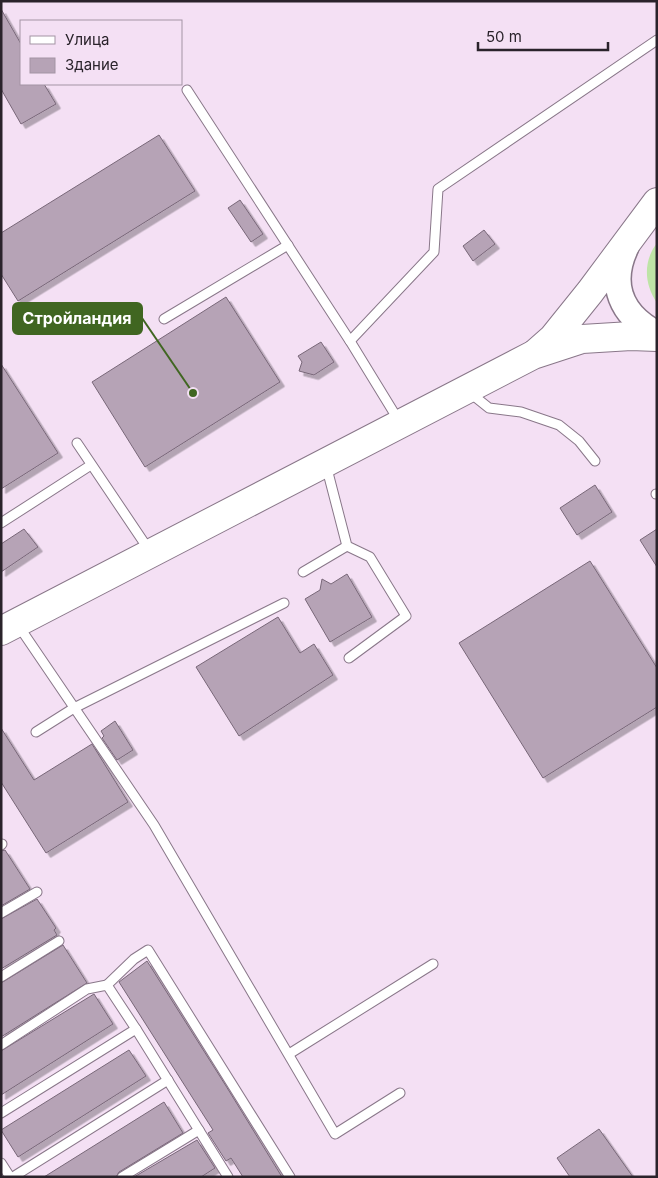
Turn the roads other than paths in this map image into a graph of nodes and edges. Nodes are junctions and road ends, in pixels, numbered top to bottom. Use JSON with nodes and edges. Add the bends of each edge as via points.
{"nodes":[{"id":1,"x":657,"y":40,"type":"edge"},
{"id":2,"x":187,"y":90,"type":"dead end"},
{"id":3,"x":657,"y":202,"type":"edge"},
{"id":4,"x":633,"y":234,"type":"junction"},
{"id":5,"x":288,"y":245,"type":"junction"},
{"id":6,"x":164,"y":319,"type":"dead end"},
{"id":7,"x":657,"y":336,"type":"edge"},
{"id":8,"x":350,"y":341,"type":"junction"},
{"id":9,"x":532,"y":356,"type":"junction"},
{"id":10,"x":465,"y":390,"type":"junction"},
{"id":11,"x":400,"y":424,"type":"junction"},
{"id":12,"x":77,"y":443,"type":"dead end"},
{"id":13,"x":595,"y":462,"type":"dead end"},
{"id":14,"x":325,"y":463,"type":"junction"},
{"id":15,"x":91,"y":465,"type":"junction"},
{"id":16,"x":1,"y":523,"type":"edge"},
{"id":17,"x":347,"y":546,"type":"junction"},
{"id":18,"x":151,"y":553,"type":"junction"},
{"id":19,"x":303,"y":572,"type":"dead end"},
{"id":20,"x":284,"y":603,"type":"dead end"},
{"id":21,"x":9,"y":627,"type":"edge"},
{"id":22,"x":349,"y":658,"type":"dead end"},
{"id":23,"x":74,"y":708,"type":"junction"},
{"id":24,"x":36,"y":732,"type":"dead end"},
{"id":25,"x":37,"y":892,"type":"dead end"},
{"id":26,"x":1,"y":913,"type":"edge"},
{"id":27,"x":59,"y":941,"type":"dead end"},
{"id":28,"x":433,"y":964,"type":"dead end"},
{"id":29,"x":1,"y":977,"type":"edge"},
{"id":30,"x":107,"y":985,"type":"junction"},
{"id":31,"x":136,"y":1029,"type":"junction"},
{"id":32,"x":1,"y":1045,"type":"edge"},
{"id":33,"x":289,"y":1054,"type":"junction"},
{"id":34,"x":168,"y":1080,"type":"junction"},
{"id":35,"x":400,"y":1093,"type":"dead end"},
{"id":36,"x":1,"y":1114,"type":"edge"},
{"id":37,"x":199,"y":1130,"type":"junction"},
{"id":38,"x":1,"y":1163,"type":"edge"},
{"id":39,"x":11,"y":1177,"type":"edge"},
{"id":40,"x":122,"y":1177,"type":"edge"},
{"id":41,"x":228,"y":1177,"type":"edge"},
{"id":42,"x":290,"y":1177,"type":"edge"}],
"edges":[{"from":1,"to":8,"type":"lane","via":[[438,189],[434,252]]},
{"from":2,"to":5,"type":"lane"},
{"from":3,"to":4,"type":"main road"},
{"from":4,"to":7,"type":"main road","via":[[620,262],[617,285],[626,307]]},
{"from":4,"to":9,"type":"main road","via":[[553,338]]},
{"from":5,"to":6,"type":"lane"},
{"from":5,"to":8,"type":"lane"},
{"from":7,"to":9,"type":"main road","via":[[582,339]]},
{"from":8,"to":11,"type":"lane"},
{"from":9,"to":10,"type":"main road"},
{"from":10,"to":11,"type":"main road"},
{"from":10,"to":13,"type":"lane","via":[[489,408],[521,412],[559,425],[579,441]]},
{"from":11,"to":14,"type":"main road"},
{"from":12,"to":15,"type":"lane"},
{"from":14,"to":17,"type":"lane"},
{"from":14,"to":18,"type":"main road"},
{"from":15,"to":16,"type":"lane"},
{"from":15,"to":18,"type":"lane"},
{"from":17,"to":19,"type":"lane"},
{"from":17,"to":22,"type":"lane","via":[[370,557],[406,616]]},
{"from":18,"to":21,"type":"main road"},
{"from":20,"to":23,"type":"lane"},
{"from":21,"to":23,"type":"lane"},
{"from":23,"to":24,"type":"lane"},
{"from":23,"to":33,"type":"lane","via":[[154,825]]},
{"from":25,"to":26,"type":"lane"},
{"from":27,"to":29,"type":"lane"},
{"from":28,"to":33,"type":"lane"},
{"from":30,"to":31,"type":"lane"},
{"from":30,"to":32,"type":"lane","via":[[87,989]]},
{"from":30,"to":42,"type":"lane","via":[[148,950]]},
{"from":31,"to":34,"type":"lane"},
{"from":31,"to":36,"type":"lane"},
{"from":33,"to":35,"type":"lane","via":[[335,1134]]},
{"from":34,"to":37,"type":"lane"},
{"from":34,"to":39,"type":"lane"},
{"from":37,"to":40,"type":"lane"},
{"from":37,"to":41,"type":"lane"},
{"from":38,"to":39,"type":"lane"}]}
